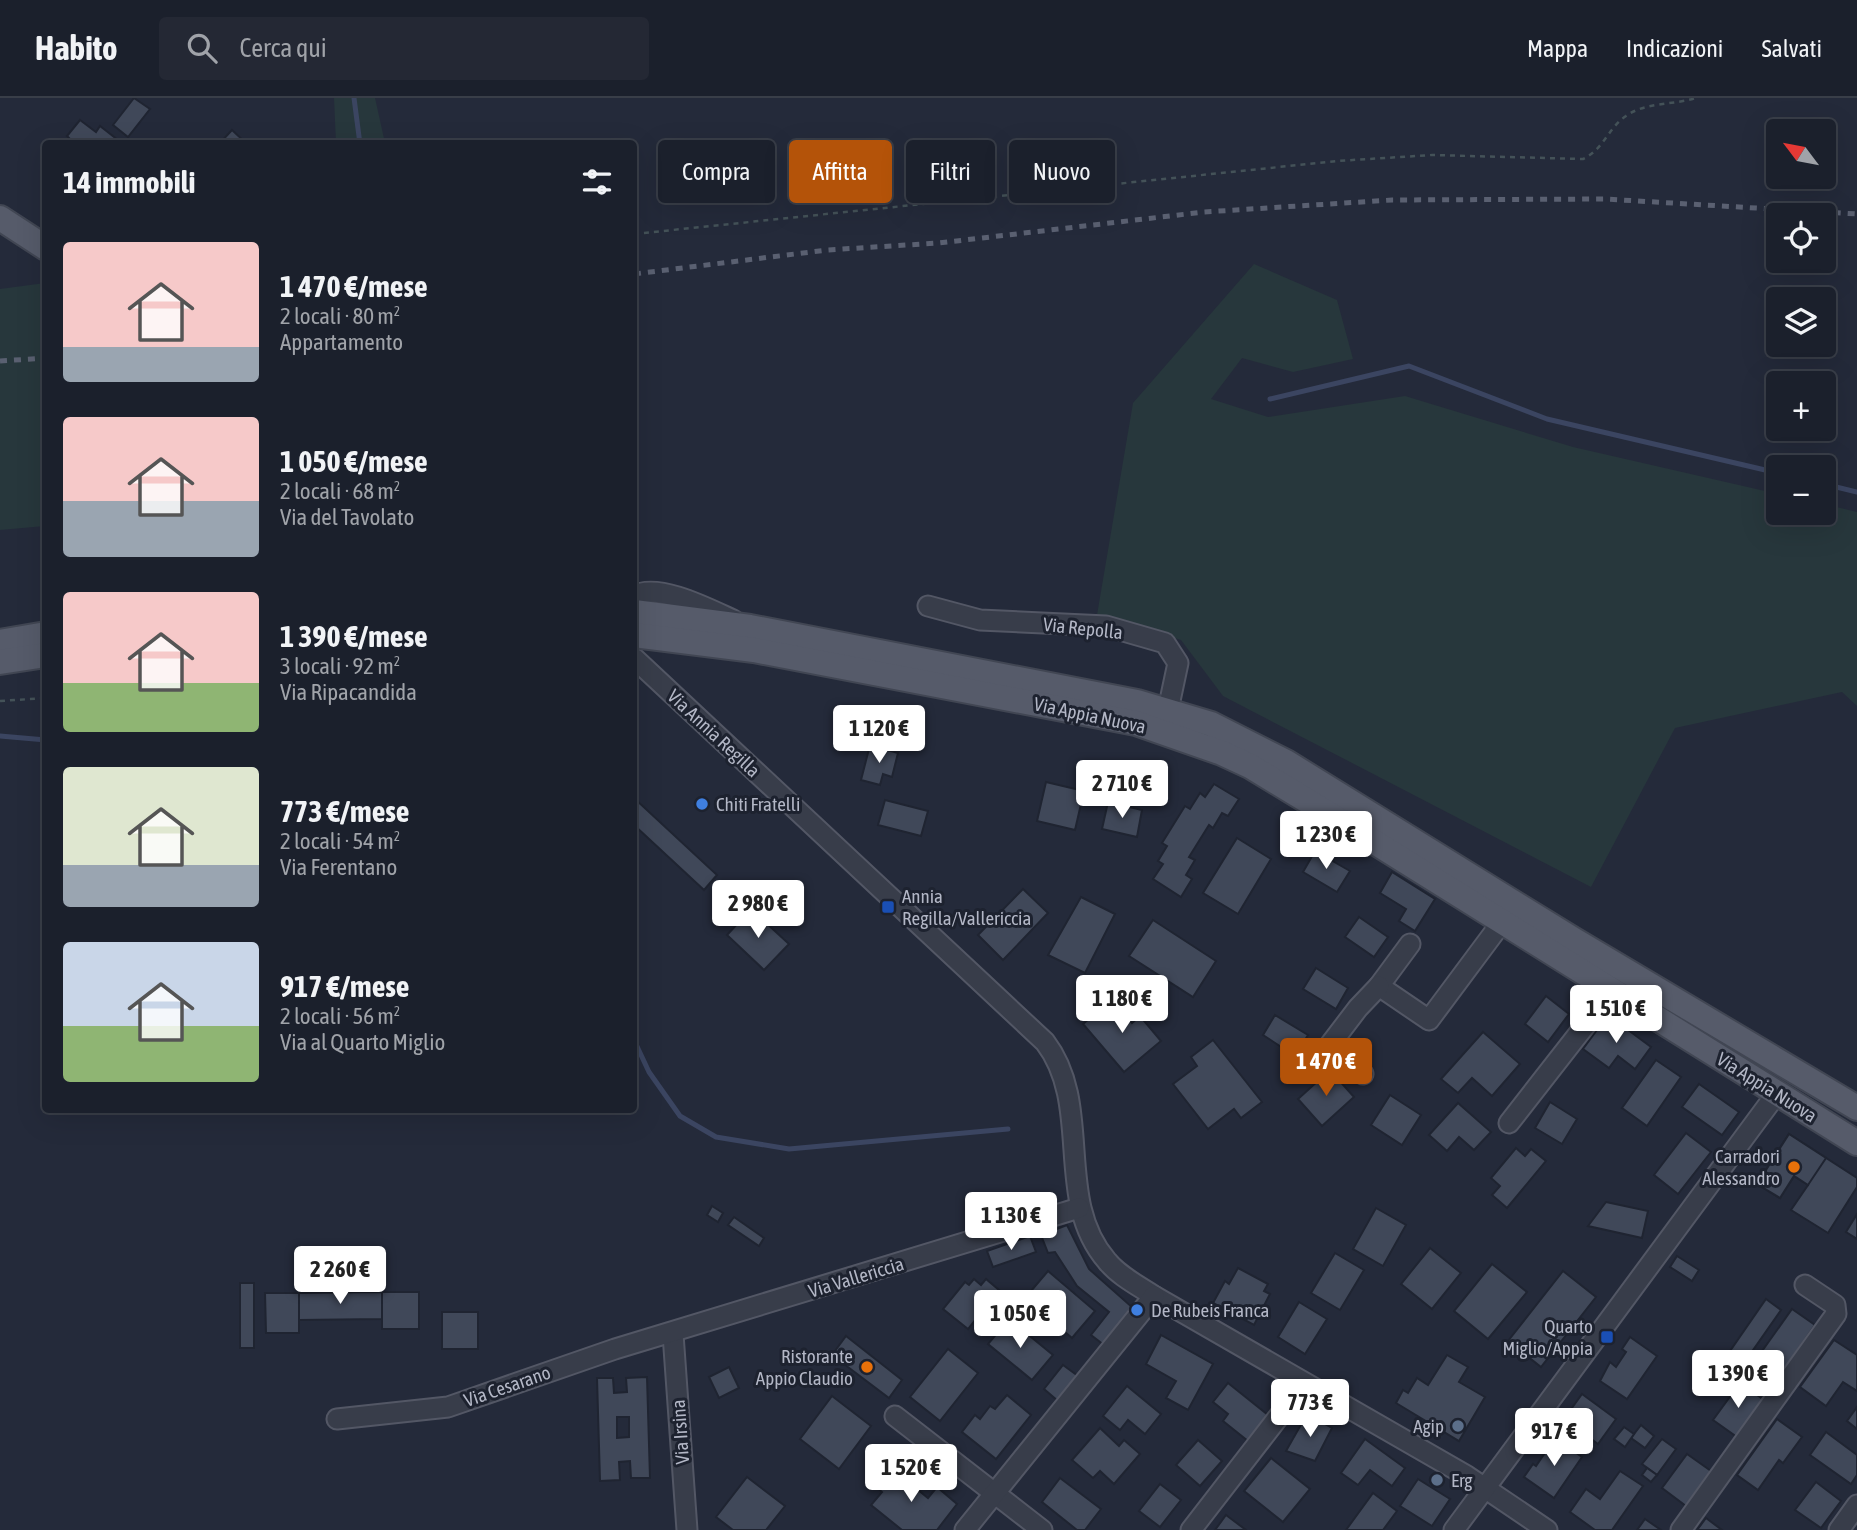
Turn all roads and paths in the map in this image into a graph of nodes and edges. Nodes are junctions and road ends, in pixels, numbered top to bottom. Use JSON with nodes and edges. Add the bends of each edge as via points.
{"nodes":[{"id":1,"x":1696,"y":98,"type":"edge"},
{"id":2,"x":0,"y":218,"type":"edge"},
{"id":3,"x":637,"y":234,"type":"edge"},
{"id":4,"x":42,"y":245,"type":"edge"},
{"id":5,"x":637,"y":595,"type":"edge"},
{"id":6,"x":928,"y":606,"type":"dead end"},
{"id":7,"x":637,"y":612,"type":"edge"},
{"id":8,"x":750,"y":627,"type":"junction"},
{"id":9,"x":637,"y":635,"type":"edge"},
{"id":10,"x":42,"y":639,"type":"edge"},
{"id":11,"x":42,"y":640,"type":"edge"},
{"id":12,"x":0,"y":642,"type":"edge"},
{"id":13,"x":637,"y":661,"type":"edge"},
{"id":14,"x":0,"y":662,"type":"edge"},
{"id":15,"x":42,"y":698,"type":"edge"},
{"id":16,"x":0,"y":701,"type":"edge"},
{"id":17,"x":1168,"y":710,"type":"junction"},
{"id":18,"x":1502,"y":922,"type":"junction"},
{"id":19,"x":1410,"y":944,"type":"dead end"},
{"id":20,"x":1379,"y":986,"type":"junction"},
{"id":21,"x":1612,"y":991,"type":"junction"},
{"id":22,"x":1768,"y":1055,"type":"junction"},
{"id":23,"x":1363,"y":1074,"type":"dead end"},
{"id":24,"x":1777,"y":1093,"type":"junction"},
{"id":25,"x":1857,"y":1108,"type":"edge"},
{"id":26,"x":1509,"y":1123,"type":"dead end"},
{"id":27,"x":1857,"y":1143,"type":"edge"},
{"id":28,"x":1079,"y":1208,"type":"junction"},
{"id":29,"x":1805,"y":1285,"type":"dead end"},
{"id":30,"x":1154,"y":1296,"type":"junction"},
{"id":31,"x":673,"y":1334,"type":"junction"},
{"id":32,"x":1304,"y":1384,"type":"junction"},
{"id":33,"x":895,"y":1416,"type":"dead end"},
{"id":34,"x":337,"y":1419,"type":"dead end"},
{"id":35,"x":1485,"y":1487,"type":"junction"},
{"id":36,"x":995,"y":1494,"type":"junction"},
{"id":37,"x":1857,"y":1505,"type":"edge"},
{"id":38,"x":687,"y":1530,"type":"edge"},
{"id":39,"x":965,"y":1530,"type":"edge"},
{"id":40,"x":1042,"y":1530,"type":"edge"},
{"id":41,"x":1191,"y":1530,"type":"edge"},
{"id":42,"x":1454,"y":1530,"type":"edge"},
{"id":43,"x":1547,"y":1530,"type":"edge"},
{"id":44,"x":1681,"y":1530,"type":"edge"},
{"id":45,"x":1839,"y":1530,"type":"edge"}],
"edges":[{"from":1,"to":3,"type":"path","via":[[1646,107],[1626,116],[1595,153],[1583,159],[1432,155],[1337,161]]},
{"from":2,"to":4,"type":"main road"},
{"from":5,"to":8,"type":"street","via":[[645,591],[670,596]]},
{"from":6,"to":17,"type":"street","name":"Via Repolla","via":[[979,620],[1106,626],[1165,643],[1178,663]]},
{"from":7,"to":8,"type":"main road","name":"Via Appia Nuova"},
{"from":8,"to":17,"type":"main road","name":"Via Appia Nuova"},
{"from":9,"to":18,"type":"main road","name":"Via Appia Nuova","via":[[754,650],[1162,731],[1250,766]]},
{"from":10,"to":12,"type":"main road"},
{"from":11,"to":14,"type":"main road"},
{"from":13,"to":28,"type":"street","name":"Via Annia Regilla","via":[[1045,1042],[1068,1102]]},
{"from":15,"to":16,"type":"path"},
{"from":17,"to":22,"type":"main road","name":"Via Appia Nuova","via":[[1233,734],[1286,762]]},
{"from":18,"to":20,"type":"street","via":[[1429,1020]]},
{"from":18,"to":21,"type":"main road","name":"Via Appia Nuova"},
{"from":19,"to":20,"type":"street"},
{"from":20,"to":23,"type":"street","via":[[1326,1050]]},
{"from":21,"to":24,"type":"main road","name":"Via Appia Nuova"},
{"from":21,"to":26,"type":"street"},
{"from":22,"to":24,"type":"main road","via":[[1777,1075]]},
{"from":22,"to":25,"type":"main road","name":"Via Appia Nuova"},
{"from":24,"to":27,"type":"main road","name":"Via Appia Nuova"},
{"from":24,"to":35,"type":"street"},
{"from":28,"to":30,"type":"street","name":"Via Annia Regilla","via":[[1089,1235],[1106,1260]]},
{"from":28,"to":31,"type":"street","name":"Via Vallericcia"},
{"from":29,"to":44,"type":"street","via":[[1835,1305],[1836,1314]]},
{"from":30,"to":32,"type":"street","name":"Via Annia Regilla"},
{"from":30,"to":36,"type":"street"},
{"from":31,"to":34,"type":"street","name":"Via Cesarano","via":[[615,1349],[448,1407]]},
{"from":31,"to":38,"type":"street","name":"Via Irsina"},
{"from":32,"to":35,"type":"street","name":"Via Annia Regilla"},
{"from":32,"to":41,"type":"street"},
{"from":33,"to":36,"type":"street"},
{"from":35,"to":42,"type":"street"},
{"from":35,"to":43,"type":"street","name":"Via Annia Regilla"},
{"from":36,"to":39,"type":"street"},
{"from":36,"to":40,"type":"street"},
{"from":37,"to":45,"type":"street"}]}
